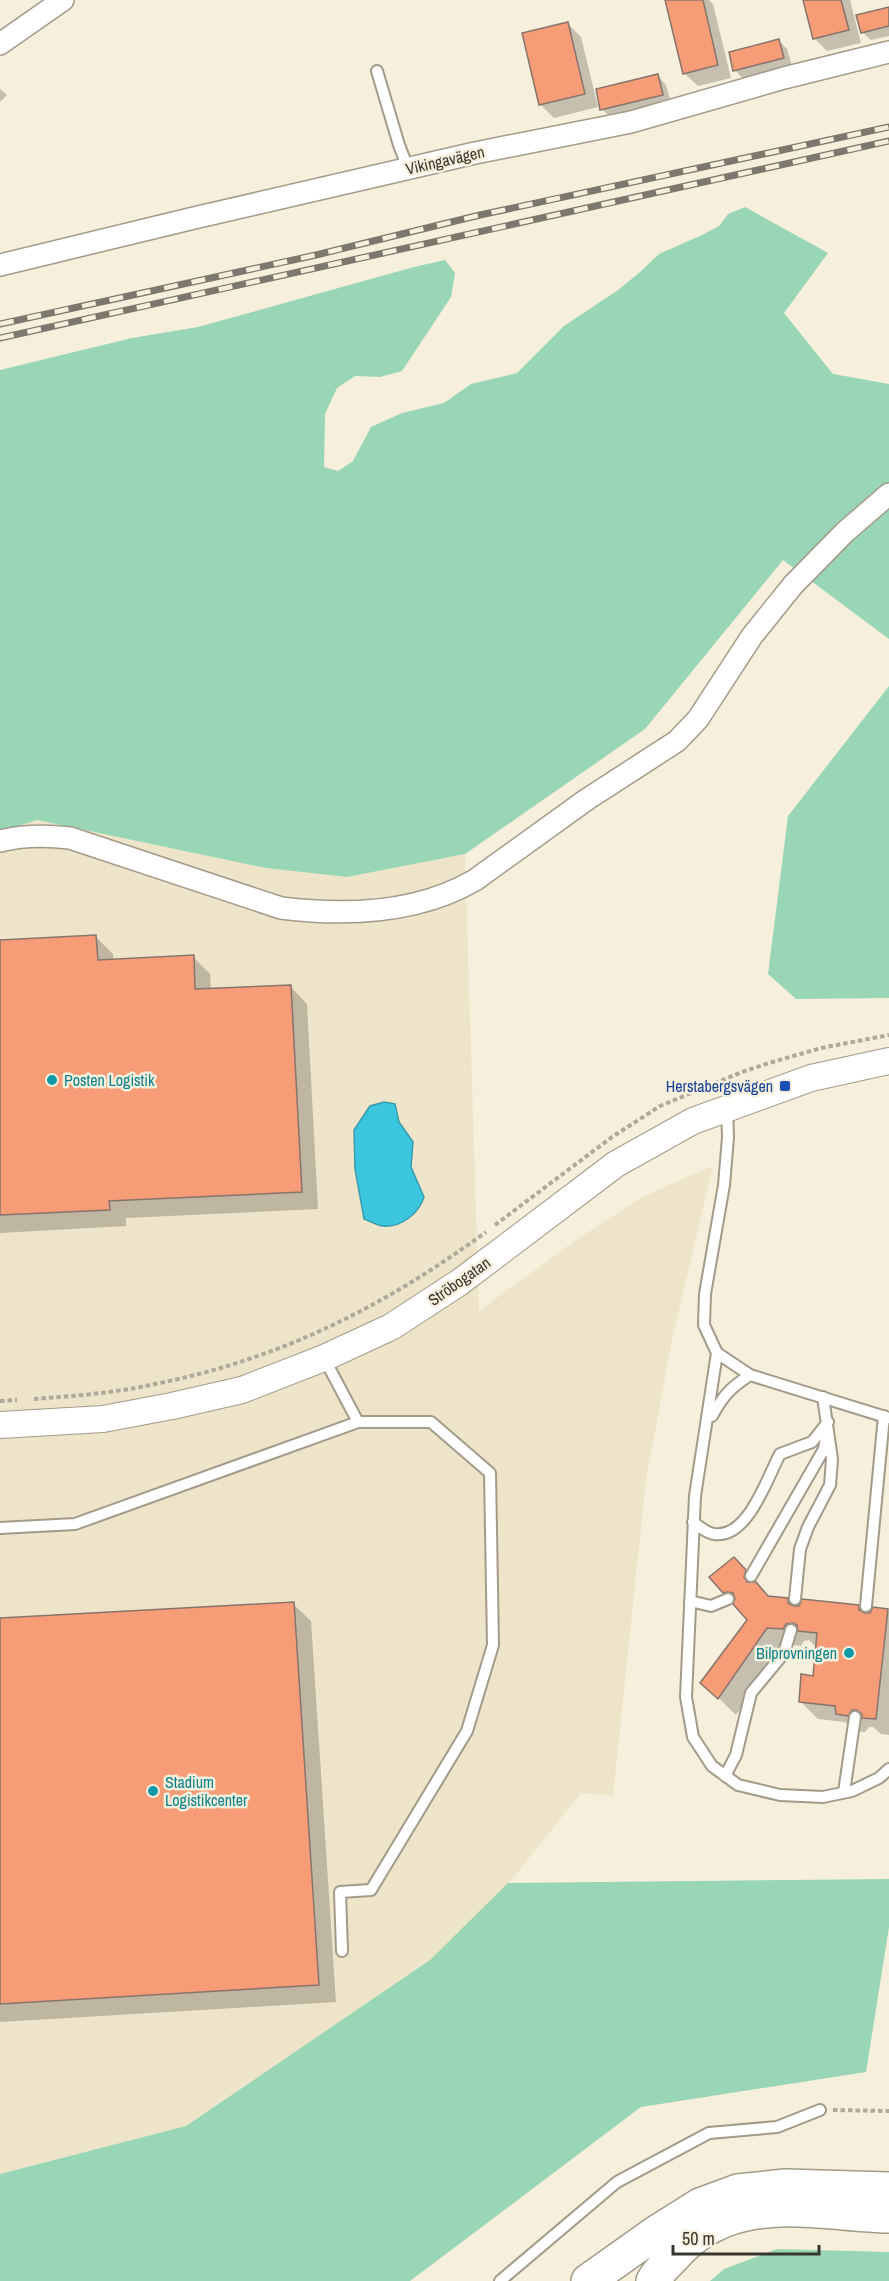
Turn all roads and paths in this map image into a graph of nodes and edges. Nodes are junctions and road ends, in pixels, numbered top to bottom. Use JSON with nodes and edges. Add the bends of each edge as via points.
{"nodes":[{"id":1,"x":63,"y":0,"type":"edge"},
{"id":2,"x":0,"y":44,"type":"edge"},
{"id":3,"x":889,"y":52,"type":"edge"},
{"id":4,"x":377,"y":71,"type":"dead end"},
{"id":5,"x":408,"y":168,"type":"junction"},
{"id":6,"x":0,"y":265,"type":"edge"},
{"id":7,"x":889,"y":494,"type":"edge"},
{"id":8,"x":0,"y":841,"type":"edge"},
{"id":9,"x":889,"y":1035,"type":"edge"},
{"id":10,"x":889,"y":1061,"type":"edge"},
{"id":11,"x":727,"y":1108,"type":"junction"},
{"id":12,"x":717,"y":1353,"type":"junction"},
{"id":13,"x":324,"y":1358,"type":"junction"},
{"id":14,"x":750,"y":1375,"type":"junction"},
{"id":15,"x":823,"y":1396,"type":"junction"},
{"id":16,"x":0,"y":1401,"type":"edge"},
{"id":17,"x":887,"y":1417,"type":"edge"},
{"id":18,"x":358,"y":1422,"type":"junction"},
{"id":19,"x":828,"y":1422,"type":"junction"},
{"id":20,"x":707,"y":1424,"type":"junction"},
{"id":21,"x":0,"y":1425,"type":"edge"},
{"id":22,"x":693,"y":1522,"type":"junction"},
{"id":23,"x":0,"y":1528,"type":"edge"},
{"id":24,"x":751,"y":1576,"type":"dead end"},
{"id":25,"x":728,"y":1599,"type":"dead end"},
{"id":26,"x":795,"y":1599,"type":"dead end"},
{"id":27,"x":690,"y":1601,"type":"junction"},
{"id":28,"x":866,"y":1606,"type":"dead end"},
{"id":29,"x":791,"y":1630,"type":"dead end"},
{"id":30,"x":855,"y":1717,"type":"dead end"},
{"id":31,"x":889,"y":1769,"type":"edge"},
{"id":32,"x":725,"y":1776,"type":"junction"},
{"id":33,"x":844,"y":1792,"type":"junction"},
{"id":34,"x":342,"y":1951,"type":"dead end"},
{"id":35,"x":820,"y":2110,"type":"joint"},
{"id":36,"x":889,"y":2111,"type":"edge"},
{"id":37,"x":889,"y":2189,"type":"edge"},
{"id":38,"x":889,"y":2216,"type":"edge"},
{"id":39,"x":500,"y":2281,"type":"edge"},
{"id":40,"x":588,"y":2281,"type":"edge"},
{"id":41,"x":653,"y":2281,"type":"edge"}],
"edges":[{"from":1,"to":2,"type":"street"},
{"from":3,"to":5,"type":"street","name":"Vikingavägen","via":[[630,122]]},
{"from":4,"to":5,"type":"lane"},
{"from":5,"to":6,"type":"street","name":"Vikingavägen"},
{"from":7,"to":8,"type":"street","via":[[844,532],[793,585],[723,677],[698,719],[677,741],[475,880],[434,900],[398,908],[344,911],[281,908],[70,837],[43,834]]},
{"from":9,"to":16,"type":"path","via":[[821,1048],[751,1069],[660,1106],[428,1273],[365,1310],[293,1344],[155,1385]]},
{"from":10,"to":11,"type":"street","name":"Ströbogatan","via":[[811,1078]]},
{"from":11,"to":12,"type":"lane","via":[[724,1185],[705,1294],[704,1326]]},
{"from":11,"to":13,"type":"street","name":"Ströbogatan","via":[[693,1120],[616,1164],[460,1282],[391,1327]]},
{"from":12,"to":14,"type":"lane"},
{"from":12,"to":20,"type":"lane"},
{"from":13,"to":18,"type":"lane"},
{"from":13,"to":21,"type":"street","name":"Ströbogatan","via":[[242,1390],[172,1406],[104,1419]]},
{"from":14,"to":15,"type":"lane"},
{"from":14,"to":20,"type":"lane","via":[[722,1397]]},
{"from":15,"to":17,"type":"lane"},
{"from":15,"to":19,"type":"lane"},
{"from":17,"to":28,"type":"lane"},
{"from":18,"to":23,"type":"lane","via":[[75,1524]]},
{"from":18,"to":34,"type":"lane","via":[[430,1422],[490,1473],[493,1645],[467,1731],[370,1890],[340,1892]]},
{"from":19,"to":22,"type":"lane","via":[[812,1442],[780,1454],[747,1518],[734,1531],[717,1534]]},
{"from":19,"to":24,"type":"lane","via":[[824,1449]]},
{"from":19,"to":26,"type":"lane","via":[[830,1485],[800,1549]]},
{"from":20,"to":22,"type":"lane"},
{"from":22,"to":27,"type":"lane"},
{"from":25,"to":27,"type":"lane","via":[[711,1606]]},
{"from":27,"to":32,"type":"lane","via":[[686,1697],[693,1737],[712,1767]]},
{"from":29,"to":32,"type":"lane","via":[[784,1653],[751,1693],[736,1755]]},
{"from":30,"to":33,"type":"lane"},
{"from":31,"to":33,"type":"lane","via":[[879,1778]]},
{"from":32,"to":33,"type":"lane","via":[[738,1785],[780,1795],[823,1797]]},
{"from":35,"to":36,"type":"path"},
{"from":35,"to":39,"type":"lane","via":[[777,2127],[709,2133],[616,2182]]},
{"from":37,"to":40,"type":"highway","via":[[785,2186],[738,2191],[700,2205]]},
{"from":38,"to":41,"type":"highway","via":[[766,2209],[723,2220],[686,2242]]}]}
